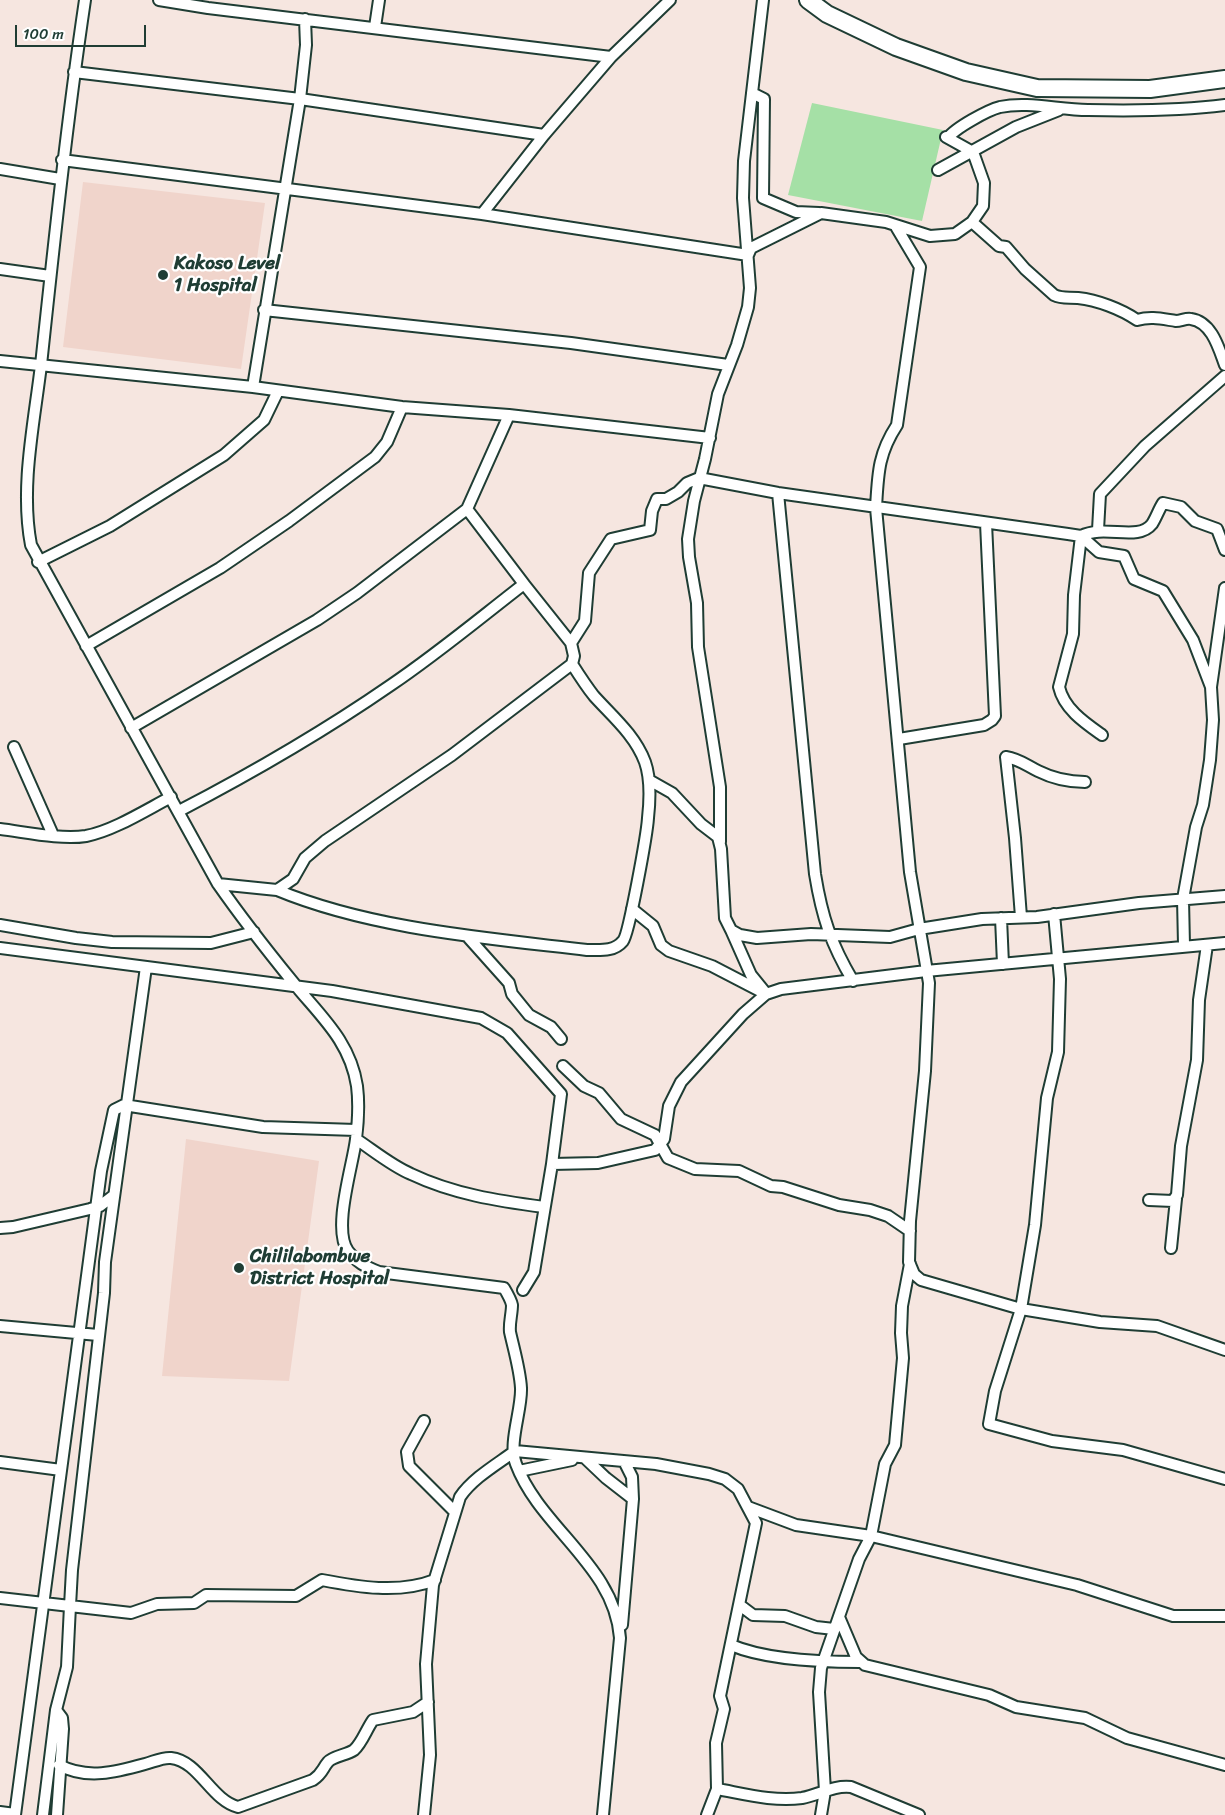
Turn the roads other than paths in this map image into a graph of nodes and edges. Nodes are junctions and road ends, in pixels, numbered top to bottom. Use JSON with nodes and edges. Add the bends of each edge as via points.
{"nodes":[{"id":1,"x":85,"y":0,"type":"edge"},
{"id":2,"x":159,"y":0,"type":"edge"},
{"id":3,"x":379,"y":0,"type":"edge"},
{"id":4,"x":670,"y":0,"type":"edge"},
{"id":5,"x":763,"y":0,"type":"edge"},
{"id":6,"x":808,"y":0,"type":"edge"},
{"id":7,"x":305,"y":19,"type":"junction"},
{"id":8,"x":375,"y":27,"type":"junction"},
{"id":9,"x":611,"y":57,"type":"junction"},
{"id":10,"x":74,"y":72,"type":"junction"},
{"id":11,"x":1225,"y":79,"type":"edge"},
{"id":12,"x":752,"y":93,"type":"junction"},
{"id":13,"x":300,"y":99,"type":"junction"},
{"id":14,"x":1225,"y":105,"type":"edge"},
{"id":15,"x":1063,"y":109,"type":"junction"},
{"id":16,"x":544,"y":135,"type":"junction"},
{"id":17,"x":973,"y":152,"type":"junction"},
{"id":18,"x":62,"y":160,"type":"junction"},
{"id":19,"x":0,"y":169,"type":"edge"},
{"id":20,"x":938,"y":170,"type":"dead end"},
{"id":21,"x":60,"y":179,"type":"junction"},
{"id":22,"x":285,"y":189,"type":"junction"},
{"id":23,"x":821,"y":213,"type":"junction"},
{"id":24,"x":482,"y":214,"type":"junction"},
{"id":25,"x":972,"y":222,"type":"junction"},
{"id":26,"x":895,"y":225,"type":"junction"},
{"id":27,"x":748,"y":255,"type":"junction"},
{"id":28,"x":0,"y":269,"type":"edge"},
{"id":29,"x":50,"y":276,"type":"junction"},
{"id":30,"x":264,"y":310,"type":"junction"},
{"id":31,"x":0,"y":361,"type":"edge"},
{"id":32,"x":41,"y":365,"type":"junction"},
{"id":33,"x":728,"y":365,"type":"junction"},
{"id":34,"x":1225,"y":365,"type":"edge"},
{"id":35,"x":1225,"y":376,"type":"edge"},
{"id":36,"x":253,"y":387,"type":"junction"},
{"id":37,"x":278,"y":391,"type":"junction"},
{"id":38,"x":402,"y":407,"type":"junction"},
{"id":39,"x":509,"y":415,"type":"junction"},
{"id":40,"x":710,"y":438,"type":"junction"},
{"id":41,"x":700,"y":478,"type":"junction"},
{"id":42,"x":778,"y":493,"type":"junction"},
{"id":43,"x":876,"y":508,"type":"junction"},
{"id":44,"x":466,"y":509,"type":"junction"},
{"id":45,"x":986,"y":523,"type":"junction"},
{"id":46,"x":1098,"y":530,"type":"junction"},
{"id":47,"x":1081,"y":536,"type":"junction"},
{"id":48,"x":1225,"y":551,"type":"edge"},
{"id":49,"x":38,"y":562,"type":"junction"},
{"id":50,"x":524,"y":584,"type":"junction"},
{"id":51,"x":1225,"y":588,"type":"edge"},
{"id":52,"x":571,"y":643,"type":"junction"},
{"id":53,"x":86,"y":646,"type":"junction"},
{"id":54,"x":572,"y":664,"type":"junction"},
{"id":55,"x":1211,"y":687,"type":"junction"},
{"id":56,"x":132,"y":728,"type":"junction"},
{"id":57,"x":1102,"y":735,"type":"dead end"},
{"id":58,"x":899,"y":739,"type":"junction"},
{"id":59,"x":14,"y":747,"type":"dead end"},
{"id":60,"x":649,"y":780,"type":"junction"},
{"id":61,"x":1085,"y":782,"type":"dead end"},
{"id":62,"x":171,"y":797,"type":"junction"},
{"id":63,"x":179,"y":811,"type":"junction"},
{"id":64,"x":0,"y":829,"type":"edge"},
{"id":65,"x":53,"y":835,"type":"junction"},
{"id":66,"x":720,"y":842,"type":"junction"},
{"id":67,"x":218,"y":884,"type":"junction"},
{"id":68,"x":277,"y":890,"type":"junction"},
{"id":69,"x":1225,"y":896,"type":"edge"},
{"id":70,"x":1183,"y":899,"type":"junction"},
{"id":71,"x":632,"y":909,"type":"junction"},
{"id":72,"x":1054,"y":914,"type":"junction"},
{"id":73,"x":1020,"y":917,"type":"junction"},
{"id":74,"x":1001,"y":918,"type":"junction"},
{"id":75,"x":0,"y":925,"type":"edge"},
{"id":76,"x":920,"y":928,"type":"junction"},
{"id":77,"x":731,"y":930,"type":"junction"},
{"id":78,"x":254,"y":932,"type":"junction"},
{"id":79,"x":467,"y":936,"type":"junction"},
{"id":80,"x":829,"y":936,"type":"junction"},
{"id":81,"x":1225,"y":943,"type":"edge"},
{"id":82,"x":1184,"y":945,"type":"junction"},
{"id":83,"x":1207,"y":946,"type":"junction"},
{"id":84,"x":0,"y":948,"type":"edge"},
{"id":85,"x":1059,"y":959,"type":"junction"},
{"id":86,"x":1003,"y":964,"type":"junction"},
{"id":87,"x":146,"y":967,"type":"junction"},
{"id":88,"x":926,"y":971,"type":"junction"},
{"id":89,"x":853,"y":981,"type":"junction"},
{"id":90,"x":297,"y":986,"type":"junction"},
{"id":91,"x":766,"y":994,"type":"junction"},
{"id":92,"x":562,"y":1039,"type":"dead end"},
{"id":93,"x":562,"y":1066,"type":"dead end"},
{"id":94,"x":127,"y":1106,"type":"junction"},
{"id":95,"x":356,"y":1134,"type":"junction"},
{"id":96,"x":660,"y":1145,"type":"junction"},
{"id":97,"x":552,"y":1164,"type":"junction"},
{"id":98,"x":113,"y":1196,"type":"junction"},
{"id":99,"x":1176,"y":1198,"type":"junction"},
{"id":100,"x":1149,"y":1200,"type":"dead end"},
{"id":101,"x":96,"y":1207,"type":"junction"},
{"id":102,"x":544,"y":1207,"type":"junction"},
{"id":103,"x":0,"y":1228,"type":"edge"},
{"id":104,"x":910,"y":1230,"type":"junction"},
{"id":105,"x":1171,"y":1248,"type":"dead end"},
{"id":106,"x":910,"y":1264,"type":"junction"},
{"id":107,"x":523,"y":1290,"type":"dead end"},
{"id":108,"x":1021,"y":1309,"type":"junction"},
{"id":109,"x":0,"y":1326,"type":"edge"},
{"id":110,"x":80,"y":1333,"type":"junction"},
{"id":111,"x":98,"y":1335,"type":"junction"},
{"id":112,"x":1225,"y":1350,"type":"edge"},
{"id":113,"x":424,"y":1421,"type":"dead end"},
{"id":114,"x":515,"y":1451,"type":"junction"},
{"id":115,"x":584,"y":1458,"type":"junction"},
{"id":116,"x":0,"y":1462,"type":"edge"},
{"id":117,"x":626,"y":1463,"type":"junction"},
{"id":118,"x":61,"y":1470,"type":"junction"},
{"id":119,"x":519,"y":1471,"type":"junction"},
{"id":120,"x":1225,"y":1479,"type":"edge"},
{"id":121,"x":633,"y":1499,"type":"junction"},
{"id":122,"x":748,"y":1507,"type":"junction"},
{"id":123,"x":455,"y":1512,"type":"junction"},
{"id":124,"x":871,"y":1536,"type":"junction"},
{"id":125,"x":435,"y":1580,"type":"junction"},
{"id":126,"x":0,"y":1598,"type":"edge"},
{"id":127,"x":43,"y":1603,"type":"junction"},
{"id":128,"x":70,"y":1606,"type":"junction"},
{"id":129,"x":741,"y":1606,"type":"junction"},
{"id":130,"x":1225,"y":1616,"type":"edge"},
{"id":131,"x":839,"y":1617,"type":"junction"},
{"id":132,"x":834,"y":1629,"type":"junction"},
{"id":133,"x":620,"y":1638,"type":"junction"},
{"id":134,"x":732,"y":1645,"type":"junction"},
{"id":135,"x":823,"y":1662,"type":"junction"},
{"id":136,"x":860,"y":1662,"type":"junction"},
{"id":137,"x":428,"y":1702,"type":"junction"},
{"id":138,"x":56,"y":1710,"type":"junction"},
{"id":139,"x":59,"y":1765,"type":"junction"},
{"id":140,"x":1225,"y":1765,"type":"edge"},
{"id":141,"x":718,"y":1789,"type":"junction"},
{"id":142,"x":824,"y":1791,"type":"junction"},
{"id":143,"x":0,"y":1812,"type":"edge"},
{"id":144,"x":15,"y":1814,"type":"edge"},
{"id":145,"x":604,"y":1814,"type":"edge"},
{"id":146,"x":43,"y":1815,"type":"edge"},
{"id":147,"x":57,"y":1815,"type":"edge"},
{"id":148,"x":424,"y":1815,"type":"edge"},
{"id":149,"x":707,"y":1815,"type":"edge"},
{"id":150,"x":821,"y":1815,"type":"edge"},
{"id":151,"x":919,"y":1815,"type":"edge"}],
"edges":[{"from":1,"to":10,"type":"street"},
{"from":2,"to":7,"type":"street"},
{"from":3,"to":8,"type":"street"},
{"from":4,"to":9,"type":"street"},
{"from":5,"to":12,"type":"street"},
{"from":6,"to":11,"type":"highway","via":[[827,14],[896,47],[966,72],[1037,88],[1150,89]]},
{"from":7,"to":8,"type":"street"},
{"from":7,"to":13,"type":"street","via":[[306,45]]},
{"from":8,"to":9,"type":"street"},
{"from":9,"to":16,"type":"street"},
{"from":10,"to":13,"type":"street"},
{"from":10,"to":18,"type":"street"},
{"from":12,"to":23,"type":"street","via":[[764,99],[763,198],[796,212]]},
{"from":12,"to":27,"type":"street","via":[[743,198]]},
{"from":13,"to":16,"type":"street"},
{"from":13,"to":22,"type":"street"},
{"from":14,"to":15,"type":"street","via":[[1196,109]]},
{"from":15,"to":17,"type":"street","via":[[1016,127]]},
{"from":15,"to":17,"type":"street","via":[[1014,105],[998,108],[947,137]]},
{"from":16,"to":24,"type":"street"},
{"from":17,"to":20,"type":"street"},
{"from":17,"to":25,"type":"street","via":[[984,183],[984,206]]},
{"from":18,"to":21,"type":"street"},
{"from":18,"to":22,"type":"street"},
{"from":19,"to":21,"type":"street"},
{"from":21,"to":29,"type":"street"},
{"from":22,"to":24,"type":"street"},
{"from":22,"to":30,"type":"street"},
{"from":23,"to":26,"type":"street"},
{"from":23,"to":27,"type":"street","via":[[751,248]]},
{"from":24,"to":27,"type":"street"},
{"from":25,"to":26,"type":"street","via":[[955,234],[930,236]]},
{"from":25,"to":34,"type":"street","via":[[1000,246],[1006,247],[1024,269],[1060,297],[1094,301],[1137,320],[1150,317],[1178,322],[1191,319],[1205,325]]},
{"from":26,"to":43,"type":"street","via":[[920,267],[897,425],[886,442],[878,466]]},
{"from":27,"to":33,"type":"street","via":[[748,307]]},
{"from":28,"to":29,"type":"street"},
{"from":29,"to":32,"type":"street"},
{"from":30,"to":33,"type":"street","via":[[571,343]]},
{"from":30,"to":36,"type":"street"},
{"from":31,"to":32,"type":"street"},
{"from":32,"to":36,"type":"street"},
{"from":32,"to":49,"type":"street","via":[[26,503],[31,545]]},
{"from":33,"to":40,"type":"street","via":[[718,394]]},
{"from":35,"to":46,"type":"street","via":[[1145,446],[1100,494]]},
{"from":36,"to":37,"type":"street"},
{"from":37,"to":38,"type":"street"},
{"from":37,"to":49,"type":"street","via":[[264,420],[224,455],[110,526]]},
{"from":38,"to":39,"type":"street"},
{"from":38,"to":53,"type":"street","via":[[387,442],[367,462],[289,521],[220,568]]},
{"from":39,"to":40,"type":"street"},
{"from":39,"to":44,"type":"street"},
{"from":40,"to":41,"type":"street"},
{"from":41,"to":42,"type":"street"},
{"from":41,"to":52,"type":"street","via":[[687,483],[666,499],[657,499],[650,530],[611,539],[589,572],[586,621]]},
{"from":41,"to":66,"type":"street","via":[[689,523],[689,557],[696,589],[698,647],[720,787]]},
{"from":42,"to":43,"type":"street"},
{"from":42,"to":80,"type":"street","via":[[815,874]]},
{"from":43,"to":45,"type":"street"},
{"from":43,"to":58,"type":"street"},
{"from":44,"to":50,"type":"street"},
{"from":44,"to":56,"type":"street","via":[[317,620]]},
{"from":45,"to":47,"type":"street"},
{"from":45,"to":58,"type":"street","via":[[995,716],[984,725]]},
{"from":46,"to":47,"type":"street"},
{"from":46,"to":48,"type":"street","via":[[1137,534],[1151,525],[1163,503],[1181,507],[1195,521],[1217,529]]},
{"from":47,"to":55,"type":"street","via":[[1099,552],[1124,556],[1134,579],[1162,590],[1193,640]]},
{"from":47,"to":57,"type":"street","via":[[1073,634],[1060,687],[1061,696],[1070,708]]},
{"from":49,"to":53,"type":"street"},
{"from":50,"to":52,"type":"street"},
{"from":50,"to":63,"type":"street","via":[[427,659],[342,718],[247,776]]},
{"from":51,"to":55,"type":"street"},
{"from":52,"to":54,"type":"street"},
{"from":53,"to":56,"type":"street"},
{"from":54,"to":60,"type":"street","via":[[592,694],[636,743]]},
{"from":54,"to":68,"type":"street","via":[[452,755],[325,840],[305,858],[293,880]]},
{"from":55,"to":70,"type":"street","via":[[1210,760],[1204,805],[1196,827]]},
{"from":56,"to":62,"type":"street"},
{"from":58,"to":76,"type":"street","via":[[910,872]]},
{"from":59,"to":65,"type":"street"},
{"from":60,"to":66,"type":"street","via":[[680,800],[701,824],[716,834]]},
{"from":60,"to":71,"type":"street","via":[[648,819]]},
{"from":61,"to":73,"type":"street","via":[[1073,782],[1039,772],[1020,760],[1006,757]]},
{"from":62,"to":63,"type":"street"},
{"from":62,"to":65,"type":"street","via":[[86,836]]},
{"from":63,"to":67,"type":"street"},
{"from":64,"to":65,"type":"street"},
{"from":66,"to":77,"type":"street","via":[[725,918]]},
{"from":67,"to":68,"type":"street"},
{"from":67,"to":78,"type":"street"},
{"from":68,"to":79,"type":"street","via":[[329,908]]},
{"from":69,"to":70,"type":"street"},
{"from":70,"to":72,"type":"street"},
{"from":70,"to":82,"type":"street"},
{"from":71,"to":79,"type":"street","via":[[624,940],[617,947],[605,950]]},
{"from":71,"to":91,"type":"street","via":[[653,926],[661,945],[669,951],[712,966]]},
{"from":72,"to":73,"type":"street"},
{"from":72,"to":85,"type":"street"},
{"from":73,"to":74,"type":"street"},
{"from":74,"to":76,"type":"street"},
{"from":74,"to":86,"type":"street"},
{"from":75,"to":78,"type":"street","via":[[112,942],[211,943]]},
{"from":76,"to":80,"type":"street","via":[[890,937]]},
{"from":76,"to":88,"type":"street"},
{"from":77,"to":80,"type":"street","via":[[757,938],[803,934]]},
{"from":77,"to":91,"type":"street","via":[[751,975]]},
{"from":78,"to":90,"type":"street"},
{"from":79,"to":92,"type":"street","via":[[509,983],[512,994],[529,1016],[551,1027]]},
{"from":80,"to":89,"type":"street"},
{"from":81,"to":83,"type":"street"},
{"from":82,"to":83,"type":"street"},
{"from":82,"to":85,"type":"street"},
{"from":83,"to":99,"type":"street","via":[[1199,1000],[1197,1060],[1181,1146]]},
{"from":84,"to":87,"type":"street"},
{"from":85,"to":86,"type":"street"},
{"from":85,"to":108,"type":"street","via":[[1058,1052],[1047,1098],[1035,1226]]},
{"from":86,"to":88,"type":"street"},
{"from":87,"to":90,"type":"street"},
{"from":87,"to":94,"type":"street"},
{"from":88,"to":89,"type":"street"},
{"from":88,"to":104,"type":"street","via":[[929,983],[925,1071]]},
{"from":89,"to":91,"type":"street","via":[[781,989]]},
{"from":90,"to":95,"type":"street","via":[[334,1028],[350,1060],[357,1086]]},
{"from":90,"to":97,"type":"street","via":[[481,1018],[507,1033],[561,1094]]},
{"from":91,"to":96,"type":"street","via":[[743,1014],[681,1082],[668,1106],[664,1139]]},
{"from":93,"to":96,"type":"street","via":[[584,1086],[599,1093],[621,1120],[655,1135]]},
{"from":94,"to":95,"type":"street","via":[[263,1127]]},
{"from":94,"to":98,"type":"street"},
{"from":94,"to":101,"type":"street","via":[[114,1110],[110,1119]]},
{"from":95,"to":102,"type":"street","via":[[410,1174],[433,1183],[471,1196]]},
{"from":95,"to":114,"type":"street","via":[[342,1228],[347,1250],[362,1265],[379,1272],[504,1288],[512,1304],[510,1329],[521,1388]]},
{"from":96,"to":97,"type":"street","via":[[650,1152],[611,1161]]},
{"from":96,"to":104,"type":"street","via":[[668,1158],[695,1168],[739,1171],[771,1186],[888,1216]]},
{"from":97,"to":102,"type":"street"},
{"from":98,"to":101,"type":"street"},
{"from":98,"to":111,"type":"street"},
{"from":99,"to":100,"type":"street","via":[[1173,1201]]},
{"from":99,"to":105,"type":"street"},
{"from":101,"to":103,"type":"street"},
{"from":101,"to":110,"type":"street"},
{"from":102,"to":107,"type":"street","via":[[534,1272]]},
{"from":104,"to":106,"type":"street"},
{"from":106,"to":108,"type":"street","via":[[921,1280]]},
{"from":106,"to":124,"type":"street","via":[[902,1306],[903,1358],[895,1445],[885,1464]]},
{"from":108,"to":112,"type":"street","via":[[1100,1322],[1157,1326]]},
{"from":108,"to":120,"type":"street","via":[[995,1391],[989,1424],[1052,1441],[1122,1450]]},
{"from":109,"to":110,"type":"street"},
{"from":110,"to":111,"type":"street"},
{"from":110,"to":118,"type":"street"},
{"from":111,"to":128,"type":"street"},
{"from":113,"to":123,"type":"street","via":[[407,1452],[409,1466]]},
{"from":114,"to":115,"type":"street"},
{"from":114,"to":119,"type":"street"},
{"from":114,"to":123,"type":"street","via":[[466,1488]]},
{"from":115,"to":117,"type":"street"},
{"from":115,"to":119,"type":"street"},
{"from":115,"to":121,"type":"street"},
{"from":116,"to":118,"type":"street"},
{"from":117,"to":121,"type":"street","via":[[632,1477]]},
{"from":117,"to":122,"type":"street","via":[[656,1464],[725,1479],[738,1489]]},
{"from":118,"to":127,"type":"street"},
{"from":119,"to":133,"type":"street","via":[[601,1584],[615,1609]]},
{"from":121,"to":133,"type":"street"},
{"from":122,"to":124,"type":"street","via":[[796,1525]]},
{"from":122,"to":129,"type":"street","via":[[756,1523]]},
{"from":123,"to":125,"type":"street"},
{"from":124,"to":130,"type":"street","via":[[1077,1585],[1173,1616]]},
{"from":124,"to":131,"type":"street","via":[[859,1559]]},
{"from":125,"to":128,"type":"street","via":[[423,1585],[366,1588],[322,1580],[296,1596],[206,1595],[194,1603],[157,1604],[131,1613]]},
{"from":125,"to":137,"type":"street","via":[[426,1664]]},
{"from":126,"to":127,"type":"street"},
{"from":127,"to":128,"type":"street"},
{"from":127,"to":144,"type":"street"},
{"from":128,"to":138,"type":"street","via":[[67,1667]]},
{"from":129,"to":132,"type":"street","via":[[753,1615],[785,1616],[816,1627]]},
{"from":129,"to":134,"type":"street"},
{"from":131,"to":132,"type":"street"},
{"from":131,"to":136,"type":"street"},
{"from":132,"to":135,"type":"street"},
{"from":133,"to":145,"type":"street"},
{"from":134,"to":135,"type":"street","via":[[744,1651]]},
{"from":134,"to":141,"type":"street","via":[[720,1696],[724,1709],[716,1743]]},
{"from":135,"to":136,"type":"street"},
{"from":135,"to":142,"type":"street","via":[[819,1692]]},
{"from":136,"to":140,"type":"street","via":[[989,1695],[1016,1707],[1085,1718],[1127,1738]]},
{"from":137,"to":139,"type":"street","via":[[412,1712],[372,1720],[361,1743],[353,1751],[328,1762],[321,1775],[313,1780],[238,1807],[226,1801],[180,1760],[168,1757],[106,1774],[70,1771]]},
{"from":137,"to":148,"type":"street","via":[[430,1755]]},
{"from":138,"to":139,"type":"street","via":[[62,1718],[63,1729]]},
{"from":138,"to":146,"type":"street"},
{"from":139,"to":147,"type":"street"},
{"from":141,"to":142,"type":"street","via":[[780,1799],[804,1798]]},
{"from":141,"to":149,"type":"street"},
{"from":142,"to":150,"type":"street"},
{"from":142,"to":151,"type":"street","via":[[851,1787]]},
{"from":143,"to":144,"type":"street"}]}
